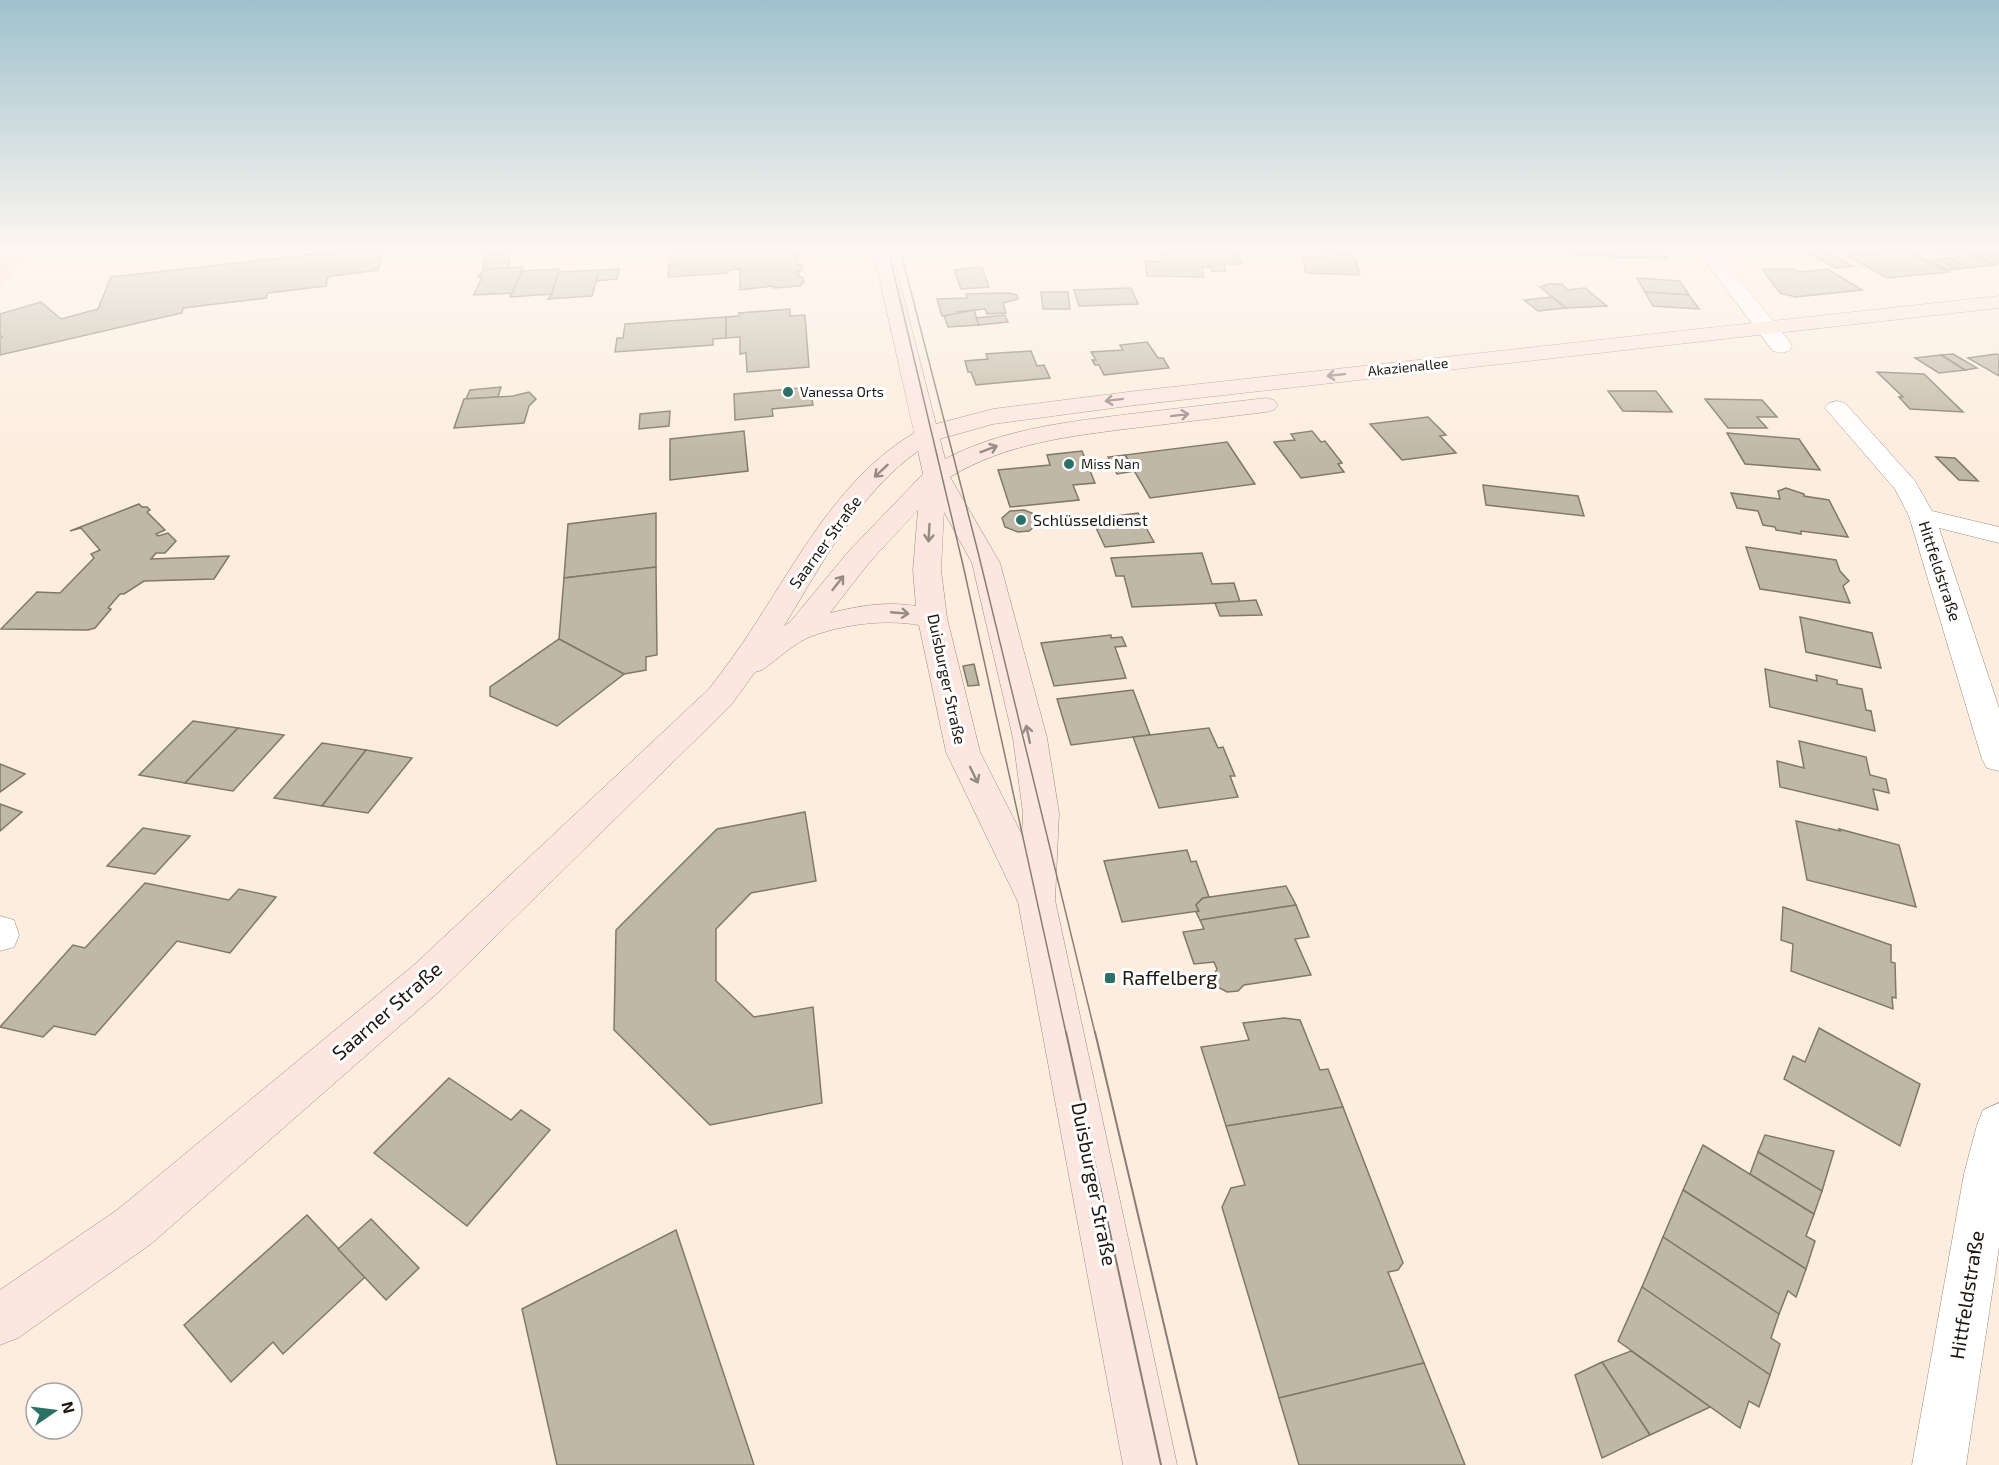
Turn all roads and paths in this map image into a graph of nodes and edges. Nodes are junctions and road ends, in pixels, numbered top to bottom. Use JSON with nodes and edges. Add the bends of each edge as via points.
{"nodes":[{"id":1,"x":899,"y":317,"type":"edge"},
{"id":2,"x":1759,"y":317,"type":"edge"},
{"id":3,"x":1850,"y":317,"type":"edge"},
{"id":4,"x":1999,"y":320,"type":"edge"},
{"id":5,"x":1766,"y":326,"type":"junction"},
{"id":6,"x":1781,"y":346,"type":"junction"},
{"id":7,"x":1837,"y":408,"type":"dead end"},
{"id":8,"x":927,"y":435,"type":"junction"},
{"id":9,"x":936,"y":475,"type":"junction"},
{"id":10,"x":1922,"y":516,"type":"junction"},
{"id":11,"x":1999,"y":535,"type":"edge"},
{"id":12,"x":932,"y":618,"type":"junction"},
{"id":13,"x":801,"y":629,"type":"junction"},
{"id":14,"x":745,"y":667,"type":"junction"},
{"id":15,"x":1999,"y":759,"type":"edge"},
{"id":16,"x":1037,"y":903,"type":"junction"},
{"id":17,"x":1999,"y":1125,"type":"edge"},
{"id":18,"x":0,"y":1320,"type":"edge"},
{"id":19,"x":1150,"y":1465,"type":"edge"},
{"id":20,"x":1939,"y":1465,"type":"edge"}],
"edges":[{"from":1,"to":8,"type":"main road","name":"Duisburger Straße"},
{"from":2,"to":5,"type":"street"},
{"from":3,"to":5,"type":"main road","name":"Akazienallee"},
{"from":4,"to":6,"type":"main road","name":"Akazienallee"},
{"from":5,"to":6,"type":"street"},
{"from":5,"to":8,"type":"main road","name":"Akazienallee","one_way":true,"via":[[1013,413]]},
{"from":9,"to":6,"type":"main road","name":"Akazienallee","one_way":true,"via":[[991,448],[1078,428]]},
{"from":7,"to":10,"type":"street","name":"Hittfeldstraße","via":[[1906,486]]},
{"from":8,"to":9,"type":"main road","name":"Duisburger Straße"},
{"from":8,"to":14,"type":"main road","name":"Saarner Straße","one_way":true,"via":[[906,448],[865,486],[804,566]]},
{"from":9,"to":12,"type":"main road","name":"Duisburger Straße","one_way":true,"via":[[927,570]]},
{"from":13,"to":9,"type":"main road","name":"Saarner Straße","one_way":true,"via":[[858,558]]},
{"from":16,"to":9,"type":"main road","name":"Duisburger Straße","one_way":true,"via":[[1041,813],[1027,726],[986,563]]},
{"from":10,"to":11,"type":"street"},
{"from":10,"to":15,"type":"street","name":"Hittfeldstraße"},
{"from":13,"to":12,"type":"main road","one_way":true,"via":[[866,614],[897,612]]},
{"from":12,"to":16,"type":"main road","name":"Duisburger Straße","one_way":true,"via":[[963,752]]},
{"from":13,"to":14,"type":"main road","name":"Saarner Straße"},
{"from":14,"to":18,"type":"main road","name":"Saarner Straße","via":[[720,697],[428,977],[134,1227]]},
{"from":16,"to":19,"type":"main road","name":"Duisburger Straße"},
{"from":17,"to":20,"type":"street","name":"Hittfeldstraße","via":[[1987,1174]]}]}
